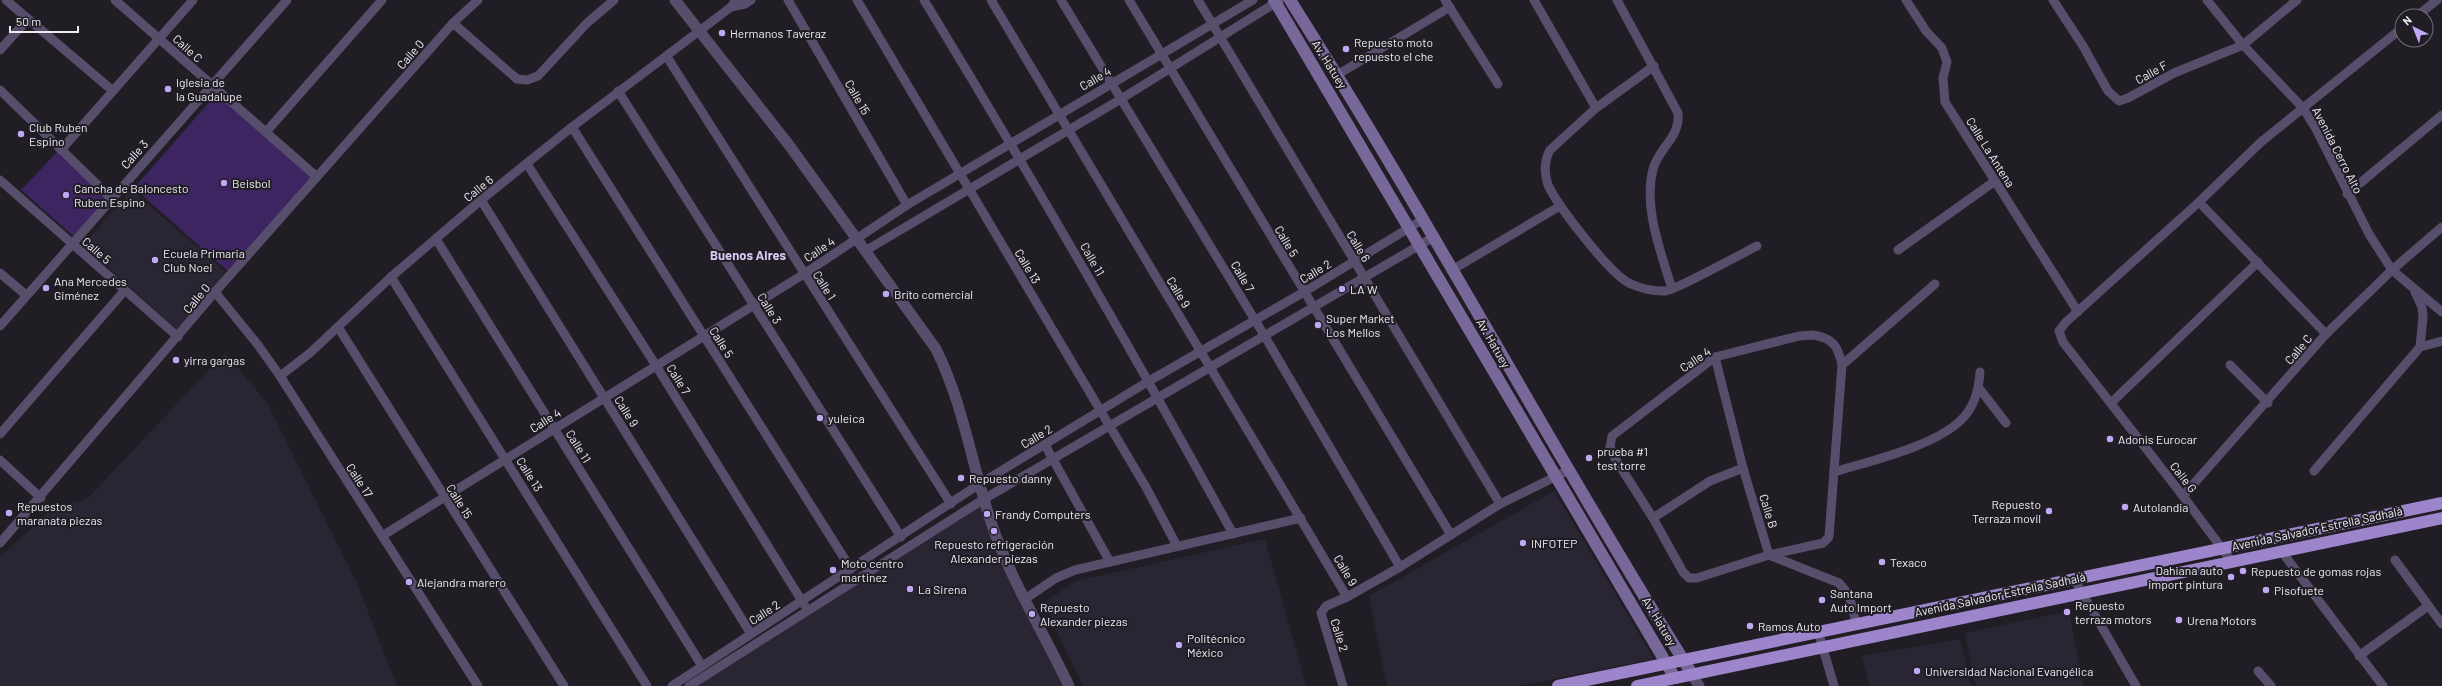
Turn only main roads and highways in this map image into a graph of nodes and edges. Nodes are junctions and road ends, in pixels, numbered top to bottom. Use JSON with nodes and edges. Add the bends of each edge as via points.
{"nodes":[{"id":1,"x":1290,"y":0,"type":"edge"},
{"id":2,"x":1277,"y":1,"type":"edge"},
{"id":3,"x":2442,"y":503,"type":"edge"},
{"id":4,"x":2442,"y":518,"type":"edge"},
{"id":5,"x":1683,"y":659,"type":"junction"},
{"id":6,"x":1666,"y":663,"type":"junction"},
{"id":7,"x":1692,"y":674,"type":"junction"},
{"id":8,"x":1678,"y":682,"type":"edge"},
{"id":9,"x":1558,"y":686,"type":"edge"},
{"id":10,"x":1637,"y":686,"type":"edge"}],
"edges":[{"from":1,"to":5,"type":"main road","name":"Av. Hatuey"},
{"from":2,"to":6,"type":"main road","name":"Av. Hatuey"},
{"from":3,"to":5,"type":"highway","name":"Avenida Salvador Estrella Sadhalá"},
{"from":4,"to":7,"type":"highway","name":"Avenida Salvador Estrella Sadhalá"},
{"from":5,"to":6,"type":"highway","name":"Avenida Salvador Estrella Sadhalá"},
{"from":5,"to":7,"type":"main road","name":"Av. Hatuey"},
{"from":6,"to":8,"type":"main road","name":"Av. Hatuey"},
{"from":6,"to":9,"type":"highway","name":"Avenida Salvador Estrella Sadhalá"},
{"from":7,"to":8,"type":"highway","name":"Avenida Salvador Estrella Sadhalá"},
{"from":8,"to":10,"type":"highway","name":"Avenida Salvador Estrella Sadhalá"}]}
